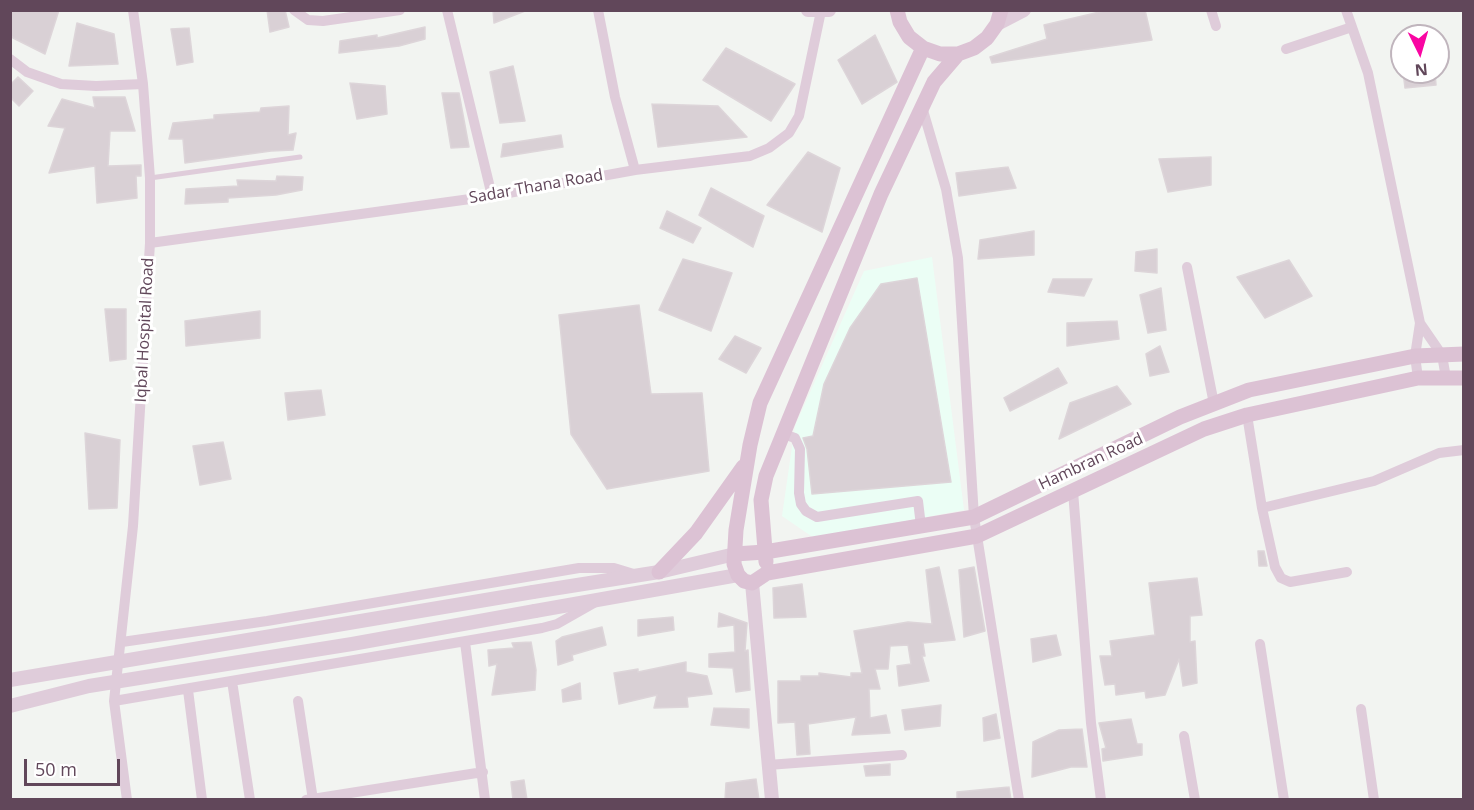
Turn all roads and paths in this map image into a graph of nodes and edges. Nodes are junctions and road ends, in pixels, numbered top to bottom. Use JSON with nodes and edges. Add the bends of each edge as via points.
{"nodes":[{"id":1,"x":133,"y":10,"type":"edge"},
{"id":2,"x":294,"y":10,"type":"edge"},
{"id":3,"x":400,"y":10,"type":"edge"},
{"id":4,"x":447,"y":10,"type":"edge"},
{"id":5,"x":598,"y":10,"type":"edge"},
{"id":6,"x":808,"y":10,"type":"edge"},
{"id":7,"x":829,"y":10,"type":"edge"},
{"id":8,"x":897,"y":10,"type":"edge"},
{"id":9,"x":1024,"y":10,"type":"edge"},
{"id":10,"x":1211,"y":10,"type":"edge"},
{"id":11,"x":1346,"y":10,"type":"edge"},
{"id":12,"x":821,"y":11,"type":"edge"},
{"id":13,"x":999,"y":17,"type":"edge"},
{"id":14,"x":1216,"y":26,"type":"dead end"},
{"id":15,"x":1352,"y":27,"type":"junction"},
{"id":16,"x":923,"y":48,"type":"junction"},
{"id":17,"x":1286,"y":49,"type":"dead end"},
{"id":18,"x":958,"y":54,"type":"junction"},
{"id":19,"x":10,"y":58,"type":"edge"},
{"id":20,"x":143,"y":84,"type":"junction"},
{"id":21,"x":922,"y":107,"type":"junction"},
{"id":22,"x":300,"y":156,"type":"dead end"},
{"id":23,"x":635,"y":170,"type":"junction"},
{"id":24,"x":150,"y":178,"type":"junction"},
{"id":25,"x":492,"y":196,"type":"junction"},
{"id":26,"x":150,"y":243,"type":"junction"},
{"id":27,"x":1187,"y":267,"type":"dead end"},
{"id":28,"x":1420,"y":322,"type":"junction"},
{"id":29,"x":1464,"y":354,"type":"edge"},
{"id":30,"x":1442,"y":355,"type":"junction"},
{"id":31,"x":1415,"y":356,"type":"junction"},
{"id":32,"x":1418,"y":378,"type":"junction"},
{"id":33,"x":1446,"y":378,"type":"junction"},
{"id":34,"x":1464,"y":378,"type":"edge"},
{"id":35,"x":1214,"y":404,"type":"junction"},
{"id":36,"x":1247,"y":415,"type":"junction"},
{"id":37,"x":783,"y":434,"type":"junction"},
{"id":38,"x":1464,"y":450,"type":"edge"},
{"id":39,"x":747,"y":460,"type":"junction"},
{"id":40,"x":1073,"y":491,"type":"junction"},
{"id":41,"x":1263,"y":508,"type":"junction"},
{"id":42,"x":974,"y":517,"type":"junction"},
{"id":43,"x":921,"y":526,"type":"junction"},
{"id":44,"x":978,"y":536,"type":"junction"},
{"id":45,"x":765,"y":552,"type":"junction"},
{"id":46,"x":735,"y":554,"type":"junction"},
{"id":47,"x":659,"y":572,"type":"junction"},
{"id":48,"x":1347,"y":572,"type":"dead end"},
{"id":49,"x":767,"y":573,"type":"junction"},
{"id":50,"x":738,"y":575,"type":"junction"},
{"id":51,"x":639,"y":576,"type":"junction"},
{"id":52,"x":752,"y":583,"type":"junction"},
{"id":53,"x":601,"y":598,"type":"junction"},
{"id":54,"x":465,"y":642,"type":"junction"},
{"id":55,"x":1260,"y":644,"type":"dead end"},
{"id":56,"x":121,"y":646,"type":"junction"},
{"id":57,"x":10,"y":680,"type":"edge"},
{"id":58,"x":232,"y":681,"type":"junction"},
{"id":59,"x":188,"y":690,"type":"junction"},
{"id":60,"x":114,"y":701,"type":"junction"},
{"id":61,"x":298,"y":701,"type":"dead end"},
{"id":62,"x":10,"y":706,"type":"edge"},
{"id":63,"x":1361,"y":709,"type":"dead end"},
{"id":64,"x":1184,"y":736,"type":"dead end"},
{"id":65,"x":902,"y":755,"type":"dead end"},
{"id":66,"x":768,"y":765,"type":"junction"},
{"id":67,"x":483,"y":772,"type":"junction"},
{"id":68,"x":386,"y":787,"type":"junction"},
{"id":69,"x":313,"y":799,"type":"edge"},
{"id":70,"x":127,"y":800,"type":"edge"},
{"id":71,"x":202,"y":800,"type":"edge"},
{"id":72,"x":250,"y":800,"type":"edge"},
{"id":73,"x":306,"y":800,"type":"edge"},
{"id":74,"x":388,"y":800,"type":"edge"},
{"id":75,"x":485,"y":800,"type":"edge"},
{"id":76,"x":772,"y":800,"type":"edge"},
{"id":77,"x":1019,"y":800,"type":"edge"},
{"id":78,"x":1101,"y":800,"type":"edge"},
{"id":79,"x":1195,"y":800,"type":"edge"},
{"id":80,"x":1284,"y":800,"type":"edge"},
{"id":81,"x":1374,"y":800,"type":"edge"}],
"edges":[{"from":1,"to":20,"type":"street","name":"Iqbal Hospital Road"},
{"from":2,"to":3,"type":"street","via":[[308,20],[323,21]]},
{"from":4,"to":25,"type":"street"},
{"from":5,"to":23,"type":"street","via":[[615,97]]},
{"from":6,"to":12,"type":"street"},
{"from":7,"to":12,"type":"street"},
{"from":8,"to":16,"type":"main road","via":[[909,37]]},
{"from":9,"to":13,"type":"street"},
{"from":10,"to":14,"type":"street"},
{"from":11,"to":15,"type":"street"},
{"from":12,"to":23,"type":"street","name":"Sadar Thana Road","via":[[804,103],[789,133],[750,156]]},
{"from":13,"to":18,"type":"main road","via":[[987,38]]},
{"from":15,"to":17,"type":"street"},
{"from":15,"to":28,"type":"street","via":[[1368,73]]},
{"from":16,"to":18,"type":"main road","via":[[940,54]]},
{"from":16,"to":39,"type":"main road","via":[[760,403]]},
{"from":18,"to":21,"type":"main road","via":[[934,82]]},
{"from":19,"to":20,"type":"street","via":[[27,72],[61,84]]},
{"from":20,"to":24,"type":"street","name":"Iqbal Hospital Road"},
{"from":21,"to":37,"type":"main road","via":[[881,194]]},
{"from":21,"to":42,"type":"street","via":[[946,189],[958,258]]},
{"from":22,"to":24,"type":"lane"},
{"from":23,"to":25,"type":"street","name":"Sadar Thana Road"},
{"from":24,"to":26,"type":"street","name":"Iqbal Hospital Road"},
{"from":25,"to":26,"type":"street","name":"Sadar Thana Road"},
{"from":26,"to":56,"type":"street","name":"Iqbal Hospital Road","via":[[133,526]]},
{"from":27,"to":35,"type":"street"},
{"from":28,"to":30,"type":"street"},
{"from":28,"to":31,"type":"street"},
{"from":29,"to":30,"type":"main road","name":"Hambran Road"},
{"from":30,"to":31,"type":"main road","name":"Hambran Road"},
{"from":30,"to":33,"type":"street"},
{"from":31,"to":32,"type":"street"},
{"from":31,"to":35,"type":"main road","name":"Hambran Road","via":[[1249,390]]},
{"from":32,"to":33,"type":"main road","name":"Hambran Road"},
{"from":32,"to":36,"type":"main road","name":"Hambran Road"},
{"from":33,"to":34,"type":"main road","name":"Hambran Road"},
{"from":35,"to":42,"type":"main road","name":"Hambran Road"},
{"from":36,"to":40,"type":"main road","name":"Hambran Road","via":[[1204,429]]},
{"from":36,"to":41,"type":"street"},
{"from":37,"to":43,"type":"street","via":[[795,438],[800,449],[801,504],[806,511],[817,517],[918,501]]},
{"from":37,"to":45,"type":"main road","via":[[761,500]]},
{"from":38,"to":41,"type":"street","via":[[1440,453],[1374,481]]},
{"from":39,"to":46,"type":"main road"},
{"from":39,"to":47,"type":"main road","via":[[696,533]]},
{"from":40,"to":44,"type":"main road","name":"Hambran Road"},
{"from":40,"to":78,"type":"street","via":[[1091,723]]},
{"from":41,"to":48,"type":"street","via":[[1275,567],[1281,578],[1290,582]]},
{"from":42,"to":43,"type":"main road","name":"Hambran Road"},
{"from":42,"to":44,"type":"street"},
{"from":43,"to":45,"type":"main road","name":"Hambran Road"},
{"from":44,"to":49,"type":"main road","name":"Hambran Road"},
{"from":44,"to":77,"type":"street"},
{"from":45,"to":46,"type":"main road","name":"Hambran Road"},
{"from":45,"to":49,"type":"main road"},
{"from":46,"to":47,"type":"street"},
{"from":46,"to":50,"type":"main road"},
{"from":47,"to":51,"type":"street"},
{"from":49,"to":52,"type":"main road","name":"Hambran Road"},
{"from":50,"to":52,"type":"main road"},
{"from":50,"to":53,"type":"street"},
{"from":51,"to":56,"type":"street","via":[[614,568],[579,568]]},
{"from":51,"to":57,"type":"street","bridge":true},
{"from":52,"to":66,"type":"street"},
{"from":53,"to":54,"type":"street","via":[[557,624]]},
{"from":53,"to":62,"type":"street","bridge":true,"via":[[352,644],[89,686]]},
{"from":54,"to":58,"type":"street"},
{"from":54,"to":67,"type":"street"},
{"from":55,"to":80,"type":"street"},
{"from":56,"to":60,"type":"street","name":"Iqbal Hospital Road"},
{"from":58,"to":59,"type":"street"},
{"from":58,"to":72,"type":"street"},
{"from":59,"to":60,"type":"street"},
{"from":59,"to":71,"type":"street"},
{"from":60,"to":70,"type":"street","name":"Iqbal Hospital Road"},
{"from":61,"to":69,"type":"street"},
{"from":63,"to":81,"type":"street"},
{"from":64,"to":79,"type":"street"},
{"from":65,"to":66,"type":"street"},
{"from":66,"to":76,"type":"street"},
{"from":67,"to":68,"type":"street"},
{"from":67,"to":75,"type":"street"},
{"from":68,"to":69,"type":"street"},
{"from":68,"to":74,"type":"street"},
{"from":69,"to":73,"type":"street"}]}
